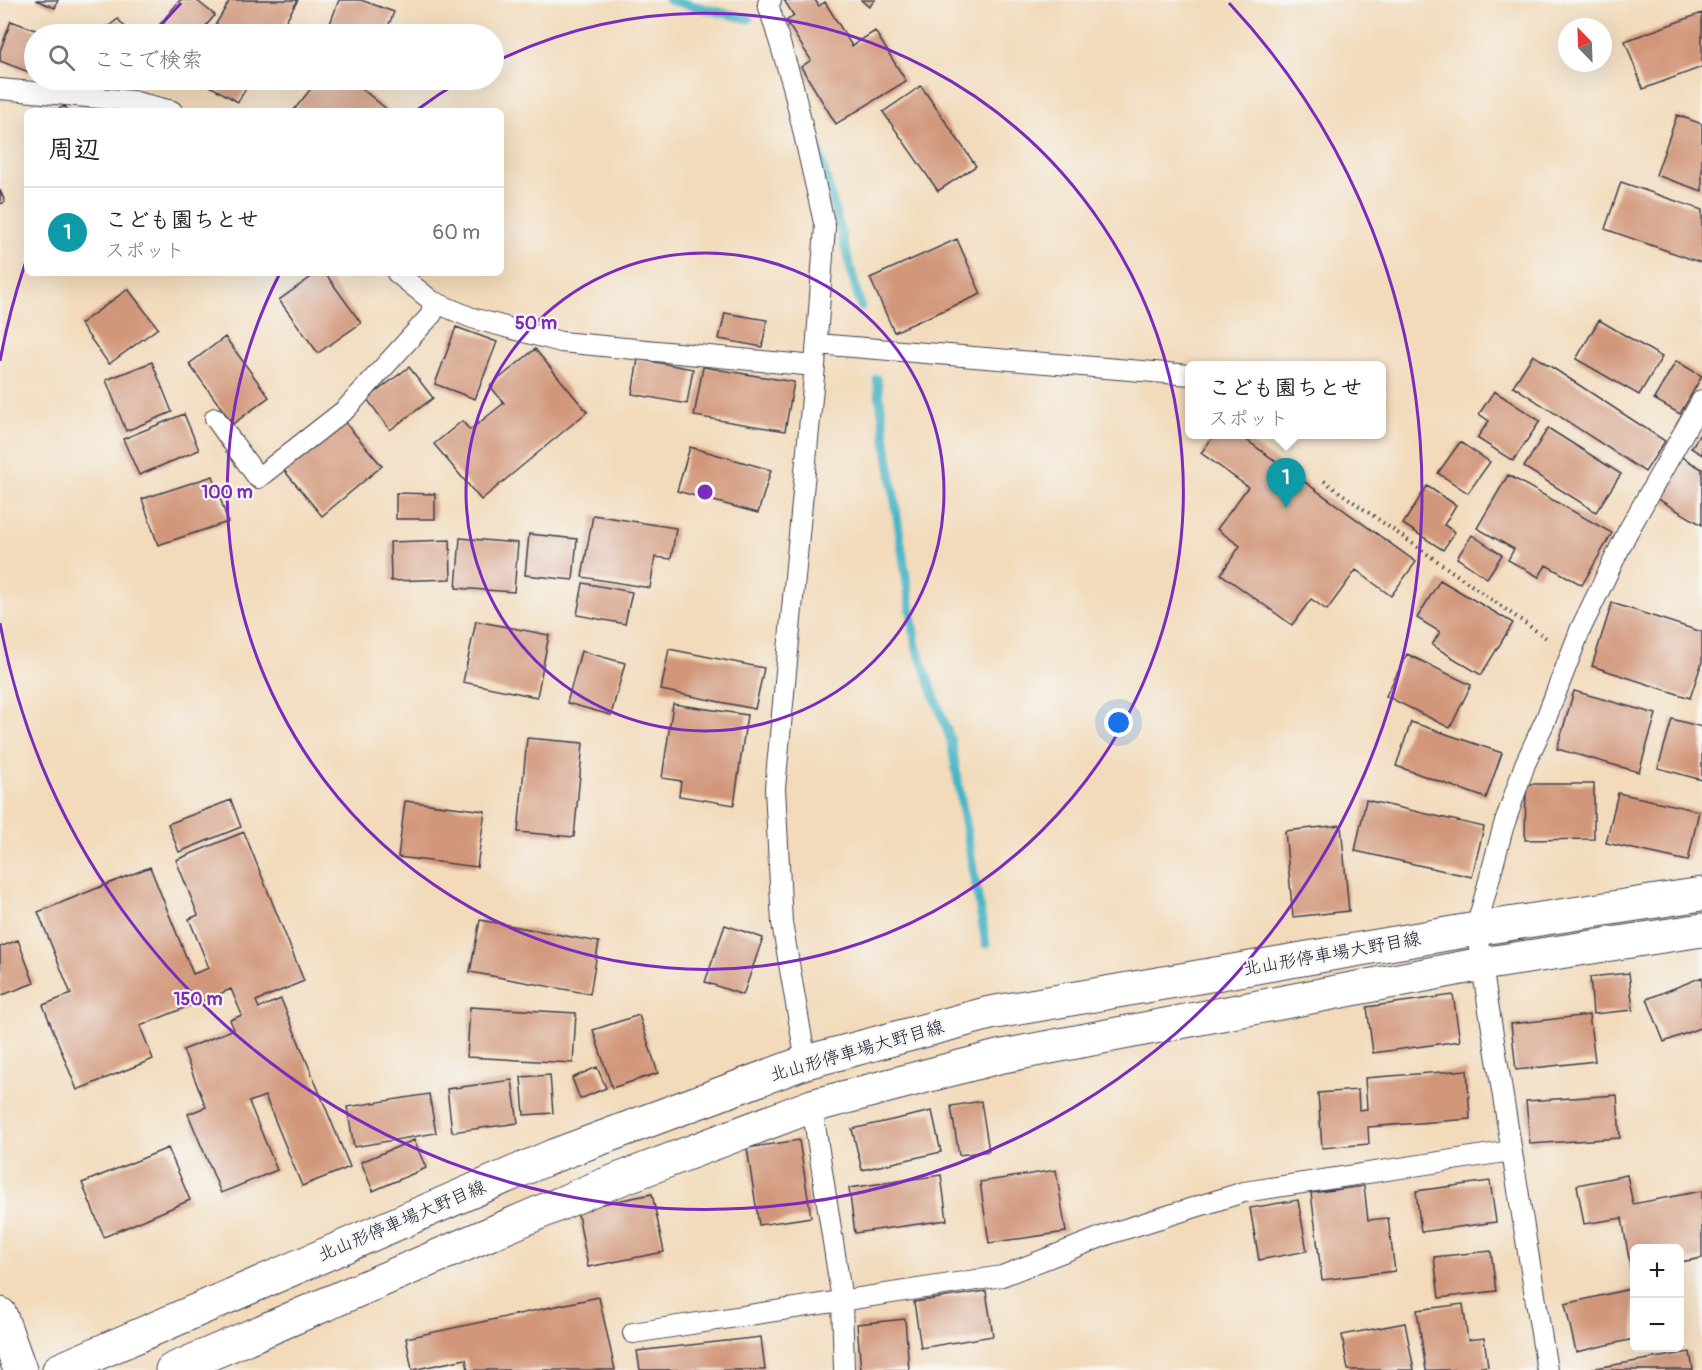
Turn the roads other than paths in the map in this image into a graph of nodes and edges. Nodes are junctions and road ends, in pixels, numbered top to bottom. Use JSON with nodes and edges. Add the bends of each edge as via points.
{"nodes":[{"id":1,"x":771,"y":0,"type":"edge"},
{"id":2,"x":0,"y":89,"type":"edge"},
{"id":3,"x":160,"y":108,"type":"edge"},
{"id":4,"x":400,"y":276,"type":"edge"},
{"id":5,"x":432,"y":301,"type":"junction"},
{"id":6,"x":817,"y":345,"type":"junction"},
{"id":7,"x":815,"y":366,"type":"junction"},
{"id":8,"x":1185,"y":375,"type":"edge"},
{"id":9,"x":1702,"y":400,"type":"edge"},
{"id":10,"x":215,"y":418,"type":"dead end"},
{"id":11,"x":1702,"y":894,"type":"edge"},
{"id":12,"x":1476,"y":929,"type":"junction"},
{"id":13,"x":1702,"y":930,"type":"edge"},
{"id":14,"x":1482,"y":964,"type":"junction"},
{"id":15,"x":806,"y":1062,"type":"junction"},
{"id":16,"x":812,"y":1106,"type":"junction"},
{"id":17,"x":1511,"y":1151,"type":"junction"},
{"id":18,"x":842,"y":1300,"type":"junction"},
{"id":19,"x":0,"y":1314,"type":"edge"},
{"id":20,"x":633,"y":1333,"type":"dead end"},
{"id":21,"x":20,"y":1370,"type":"edge"},
{"id":22,"x":58,"y":1370,"type":"edge"},
{"id":23,"x":172,"y":1370,"type":"edge"},
{"id":24,"x":844,"y":1370,"type":"edge"},
{"id":25,"x":1547,"y":1370,"type":"edge"}],
"edges":[{"from":1,"to":6,"type":"lane","via":[[768,4],[793,86],[825,227]]},
{"from":2,"to":3,"type":"lane","via":[[132,101]]},
{"from":4,"to":5,"type":"lane"},
{"from":5,"to":7,"type":"lane","via":[[472,318],[561,342]]},
{"from":5,"to":10,"type":"lane","via":[[432,314],[345,409],[258,478]]},
{"from":6,"to":7,"type":"lane"},
{"from":6,"to":8,"type":"lane"},
{"from":7,"to":15,"type":"lane","via":[[776,788],[782,923]]},
{"from":9,"to":12,"type":"lane","via":[[1627,533],[1581,628],[1525,764]]},
{"from":11,"to":12,"type":"main road","name":"北山形停車場大野目線"},
{"from":12,"to":14,"type":"lane"},
{"from":12,"to":15,"type":"main road","name":"北山形停車場大野目線","via":[[990,1013]]},
{"from":13,"to":14,"type":"main road","name":"北山形停車場大野目線"},
{"from":14,"to":16,"type":"main road","name":"北山形停車場大野目線","via":[[998,1057]]},
{"from":14,"to":17,"type":"lane"},
{"from":15,"to":22,"type":"main road","name":"北山形停車場大野目線","via":[[553,1156]]},
{"from":16,"to":18,"type":"lane"},
{"from":16,"to":23,"type":"main road","name":"北山形停車場大野目線","via":[[599,1187]]},
{"from":17,"to":18,"type":"lane","via":[[1244,1192],[1109,1234],[1002,1276]]},
{"from":17,"to":25,"type":"lane"},
{"from":18,"to":20,"type":"lane"},
{"from":18,"to":24,"type":"lane"},
{"from":19,"to":21,"type":"main road"}]}
